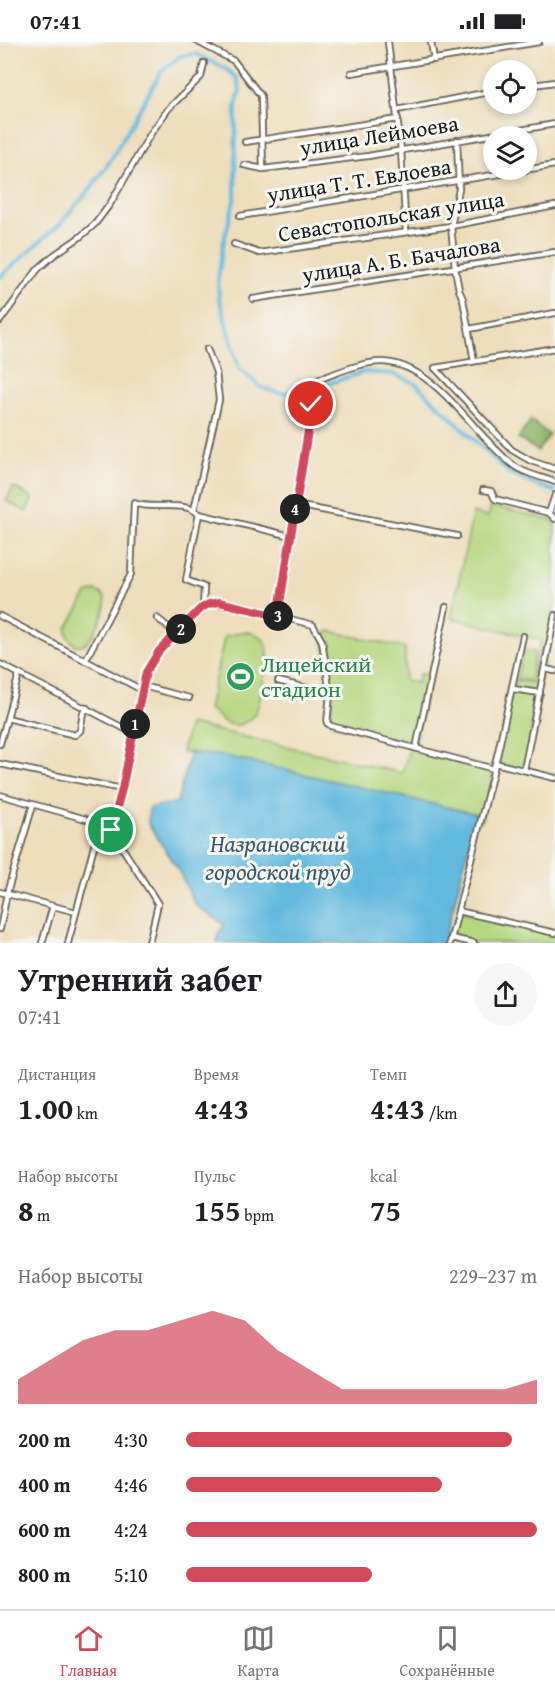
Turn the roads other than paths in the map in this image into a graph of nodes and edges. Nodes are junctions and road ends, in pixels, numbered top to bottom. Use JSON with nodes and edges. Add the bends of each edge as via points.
{"nodes":[{"id":1,"x":388,"y":42,"type":"edge"},
{"id":2,"x":431,"y":42,"type":"edge"},
{"id":3,"x":539,"y":42,"type":"edge"},
{"id":4,"x":201,"y":43,"type":"edge"},
{"id":5,"x":207,"y":52,"type":"dead end"},
{"id":6,"x":434,"y":60,"type":"junction"},
{"id":7,"x":204,"y":63,"type":"dead end"},
{"id":8,"x":392,"y":67,"type":"junction"},
{"id":9,"x":351,"y":73,"type":"dead end"},
{"id":10,"x":555,"y":82,"type":"edge"},
{"id":11,"x":537,"y":84,"type":"edge"},
{"id":12,"x":483,"y":93,"type":"edge"},
{"id":13,"x":396,"y":110,"type":"junction"},
{"id":14,"x":398,"y":119,"type":"junction"},
{"id":15,"x":555,"y":124,"type":"edge"},
{"id":16,"x":261,"y":140,"type":"junction"},
{"id":17,"x":457,"y":140,"type":"junction"},
{"id":18,"x":245,"y":142,"type":"dead end"},
{"id":19,"x":401,"y":150,"type":"junction"},
{"id":20,"x":244,"y":165,"type":"dead end"},
{"id":21,"x":555,"y":165,"type":"edge"},
{"id":22,"x":263,"y":169,"type":"junction"},
{"id":23,"x":458,"y":180,"type":"junction"},
{"id":24,"x":403,"y":190,"type":"junction"},
{"id":25,"x":555,"y":207,"type":"edge"},
{"id":26,"x":240,"y":216,"type":"dead end"},
{"id":27,"x":451,"y":226,"type":"junction"},
{"id":28,"x":406,"y":232,"type":"junction"},
{"id":29,"x":234,"y":244,"type":"dead end"},
{"id":30,"x":555,"y":252,"type":"edge"},
{"id":31,"x":454,"y":268,"type":"junction"},
{"id":32,"x":253,"y":299,"type":"dead end"},
{"id":33,"x":555,"y":313,"type":"edge"},
{"id":34,"x":0,"y":321,"type":"edge"},
{"id":35,"x":469,"y":329,"type":"junction"},
{"id":36,"x":555,"y":348,"type":"edge"},
{"id":37,"x":207,"y":349,"type":"dead end"},
{"id":38,"x":474,"y":361,"type":"junction"},
{"id":39,"x":555,"y":469,"type":"edge"},
{"id":40,"x":555,"y":482,"type":"edge"},
{"id":41,"x":483,"y":490,"type":"dead end"},
{"id":42,"x":555,"y":496,"type":"edge"},
{"id":43,"x":296,"y":505,"type":"junction"},
{"id":44,"x":196,"y":512,"type":"junction"},
{"id":45,"x":549,"y":513,"type":"junction"},
{"id":46,"x":555,"y":519,"type":"edge"},
{"id":47,"x":291,"y":536,"type":"junction"},
{"id":48,"x":457,"y":536,"type":"dead end"},
{"id":49,"x":203,"y":607,"type":"junction"},
{"id":50,"x":446,"y":607,"type":"dead end"},
{"id":51,"x":555,"y":615,"type":"edge"},
{"id":52,"x":0,"y":616,"type":"edge"},
{"id":53,"x":278,"y":616,"type":"junction"},
{"id":54,"x":157,"y":618,"type":"dead end"},
{"id":55,"x":177,"y":634,"type":"junction"},
{"id":56,"x":523,"y":636,"type":"dead end"},
{"id":57,"x":86,"y":661,"type":"junction"},
{"id":58,"x":0,"y":664,"type":"edge"},
{"id":59,"x":545,"y":669,"type":"junction"},
{"id":60,"x":555,"y":671,"type":"edge"},
{"id":61,"x":19,"y":674,"type":"junction"},
{"id":62,"x":278,"y":681,"type":"dead end"},
{"id":63,"x":142,"y":688,"type":"junction"},
{"id":64,"x":513,"y":689,"type":"junction"},
{"id":65,"x":540,"y":693,"type":"junction"},
{"id":66,"x":330,"y":694,"type":"junction"},
{"id":67,"x":189,"y":698,"type":"dead end"},
{"id":68,"x":87,"y":708,"type":"junction"},
{"id":69,"x":7,"y":718,"type":"junction"},
{"id":70,"x":133,"y":733,"type":"junction"},
{"id":71,"x":0,"y":744,"type":"edge"},
{"id":72,"x":416,"y":748,"type":"junction"},
{"id":73,"x":495,"y":763,"type":"junction"},
{"id":74,"x":0,"y":764,"type":"edge"},
{"id":75,"x":494,"y":769,"type":"junction"},
{"id":76,"x":524,"y":770,"type":"junction"},
{"id":77,"x":555,"y":778,"type":"edge"},
{"id":78,"x":122,"y":789,"type":"junction"},
{"id":79,"x":0,"y":795,"type":"edge"},
{"id":80,"x":33,"y":805,"type":"junction"},
{"id":81,"x":111,"y":830,"type":"junction"},
{"id":82,"x":0,"y":892,"type":"edge"},
{"id":83,"x":7,"y":893,"type":"junction"},
{"id":84,"x":53,"y":906,"type":"junction"},
{"id":85,"x":458,"y":911,"type":"junction"},
{"id":86,"x":76,"y":912,"type":"junction"},
{"id":87,"x":0,"y":928,"type":"edge"},
{"id":88,"x":555,"y":933,"type":"edge"},
{"id":89,"x":451,"y":941,"type":"edge"},
{"id":90,"x":42,"y":943,"type":"edge"},
{"id":91,"x":68,"y":943,"type":"edge"},
{"id":92,"x":149,"y":943,"type":"edge"},
{"id":93,"x":474,"y":943,"type":"edge"}],
"edges":[{"from":1,"to":8,"type":"street"},
{"from":2,"to":6,"type":"street"},
{"from":3,"to":6,"type":"street"},
{"from":4,"to":5,"type":"street"},
{"from":4,"to":16,"type":"street","via":[[234,61],[261,96]]},
{"from":6,"to":8,"type":"street"},
{"from":7,"to":34,"type":"street","via":[[201,77],[169,108],[100,217],[38,269]]},
{"from":8,"to":9,"type":"street"},
{"from":8,"to":13,"type":"street"},
{"from":10,"to":11,"type":"street"},
{"from":12,"to":13,"type":"street"},
{"from":13,"to":14,"type":"street"},
{"from":14,"to":16,"type":"street"},
{"from":14,"to":19,"type":"street"},
{"from":15,"to":17,"type":"street","name":"улица Леймоева"},
{"from":16,"to":18,"type":"street"},
{"from":16,"to":22,"type":"street"},
{"from":17,"to":19,"type":"street","name":"улица Леймоева"},
{"from":17,"to":23,"type":"street"},
{"from":19,"to":22,"type":"street","name":"улица Леймоева"},
{"from":19,"to":24,"type":"street"},
{"from":20,"to":22,"type":"street","name":"улица Леймоева"},
{"from":21,"to":23,"type":"street","name":"улица Т. Т. Евлоева"},
{"from":23,"to":24,"type":"street","name":"улица Т. Т. Евлоева"},
{"from":23,"to":27,"type":"street"},
{"from":24,"to":26,"type":"street","name":"улица Т. Т. Евлоева"},
{"from":24,"to":28,"type":"street"},
{"from":25,"to":27,"type":"street","name":"Севастопольская улица"},
{"from":27,"to":28,"type":"street","name":"Севастопольская улица"},
{"from":27,"to":31,"type":"street"},
{"from":28,"to":29,"type":"street","name":"Севастопольская улица","via":[[260,253]]},
{"from":30,"to":31,"type":"street","name":"улица А. Б. Бачалова"},
{"from":31,"to":32,"type":"street","name":"улица А. Б. Бачалова"},
{"from":31,"to":35,"type":"street"},
{"from":33,"to":35,"type":"street"},
{"from":35,"to":38,"type":"street"},
{"from":36,"to":38,"type":"street"},
{"from":37,"to":44,"type":"street","via":[[216,372],[219,400]]},
{"from":38,"to":39,"type":"street","via":[[435,368],[512,450]]},
{"from":40,"to":43,"type":"street","via":[[512,465],[437,388],[417,373],[393,364],[369,363],[308,383],[310,420]]},
{"from":41,"to":45,"type":"street","via":[[490,491],[495,499]]},
{"from":42,"to":45,"type":"street"},
{"from":43,"to":47,"type":"street"},
{"from":43,"to":48,"type":"street"},
{"from":44,"to":47,"type":"street"},
{"from":44,"to":49,"type":"street","via":[[186,580],[204,587]]},
{"from":44,"to":57,"type":"street","via":[[134,502],[131,574]]},
{"from":45,"to":46,"type":"street"},
{"from":47,"to":53,"type":"street"},
{"from":49,"to":53,"type":"street","via":[[219,602]]},
{"from":49,"to":55,"type":"street"},
{"from":50,"to":72,"type":"street"},
{"from":51,"to":59,"type":"street"},
{"from":52,"to":57,"type":"street"},
{"from":53,"to":66,"type":"street","via":[[309,623],[319,632]]},
{"from":54,"to":55,"type":"street"},
{"from":55,"to":63,"type":"street","via":[[159,651],[146,672]]},
{"from":56,"to":64,"type":"street"},
{"from":57,"to":63,"type":"street"},
{"from":58,"to":61,"type":"street"},
{"from":59,"to":60,"type":"street"},
{"from":59,"to":65,"type":"street"},
{"from":61,"to":68,"type":"street"},
{"from":61,"to":69,"type":"street"},
{"from":62,"to":66,"type":"street"},
{"from":63,"to":67,"type":"street"},
{"from":63,"to":70,"type":"street"},
{"from":64,"to":65,"type":"street"},
{"from":64,"to":73,"type":"street"},
{"from":65,"to":76,"type":"street"},
{"from":66,"to":72,"type":"street","via":[[327,723],[331,726]]},
{"from":68,"to":69,"type":"street","via":[[75,735]]},
{"from":68,"to":70,"type":"street"},
{"from":69,"to":71,"type":"street"},
{"from":70,"to":78,"type":"street"},
{"from":72,"to":75,"type":"street"},
{"from":73,"to":75,"type":"street"},
{"from":73,"to":76,"type":"street"},
{"from":74,"to":78,"type":"street"},
{"from":75,"to":85,"type":"street"},
{"from":76,"to":77,"type":"street"},
{"from":78,"to":81,"type":"street"},
{"from":79,"to":80,"type":"street"},
{"from":80,"to":81,"type":"street","via":[[100,823]]},
{"from":80,"to":83,"type":"street"},
{"from":81,"to":86,"type":"street","via":[[94,846]]},
{"from":81,"to":92,"type":"street","via":[[158,904]]},
{"from":82,"to":83,"type":"street"},
{"from":83,"to":84,"type":"street"},
{"from":83,"to":87,"type":"street"},
{"from":84,"to":86,"type":"street"},
{"from":84,"to":90,"type":"street"},
{"from":85,"to":88,"type":"street"},
{"from":85,"to":89,"type":"street"},
{"from":86,"to":91,"type":"street"},
{"from":89,"to":93,"type":"street"}]}
